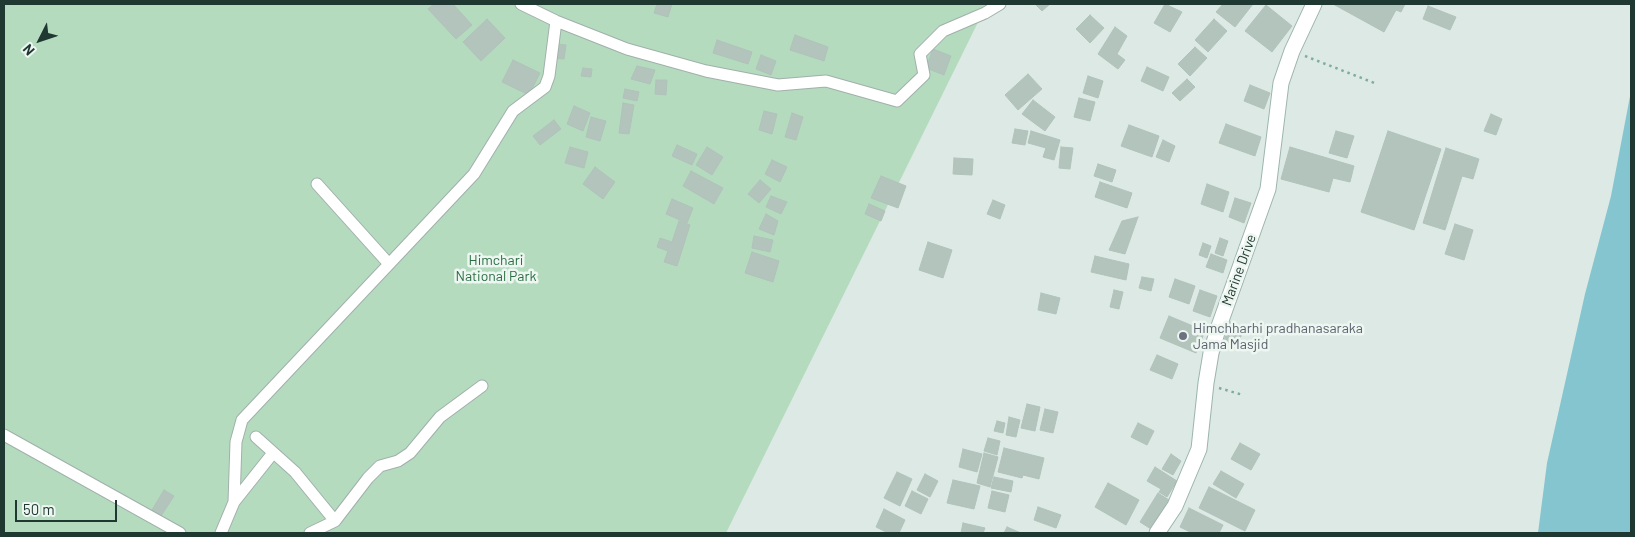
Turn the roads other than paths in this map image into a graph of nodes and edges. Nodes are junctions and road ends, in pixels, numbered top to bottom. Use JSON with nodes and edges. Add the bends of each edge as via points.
{"nodes":[{"id":1,"x":521,"y":4,"type":"edge"},
{"id":2,"x":1000,"y":4,"type":"edge"},
{"id":3,"x":1314,"y":4,"type":"edge"},
{"id":4,"x":556,"y":21,"type":"junction"},
{"id":5,"x":317,"y":184,"type":"dead end"},
{"id":6,"x":389,"y":264,"type":"junction"},
{"id":7,"x":482,"y":386,"type":"dead end"},
{"id":8,"x":4,"y":435,"type":"edge"},
{"id":9,"x":256,"y":437,"type":"dead end"},
{"id":10,"x":273,"y":453,"type":"junction"},
{"id":11,"x":234,"y":502,"type":"junction"},
{"id":12,"x":335,"y":520,"type":"junction"},
{"id":13,"x":180,"y":533,"type":"edge"},
{"id":14,"x":221,"y":533,"type":"edge"},
{"id":15,"x":310,"y":533,"type":"edge"},
{"id":16,"x":1157,"y":533,"type":"edge"}],
"edges":[{"from":1,"to":4,"type":"street"},
{"from":2,"to":4,"type":"street","via":[[942,31],[920,54],[924,75],[897,100],[826,81],[778,86],[706,70],[627,49]]},
{"from":3,"to":16,"type":"main road","name":"Marine Drive","via":[[1281,83],[1268,189],[1211,353],[1199,449],[1175,506]]},
{"from":4,"to":6,"type":"street","via":[[545,87],[513,111],[474,174]]},
{"from":5,"to":6,"type":"street"},
{"from":6,"to":11,"type":"street","via":[[242,420],[236,442]]},
{"from":7,"to":12,"type":"street","via":[[440,417],[410,453],[398,461],[380,466]]},
{"from":8,"to":13,"type":"street"},
{"from":9,"to":10,"type":"street"},
{"from":10,"to":11,"type":"street"},
{"from":10,"to":12,"type":"street","via":[[295,472]]},
{"from":11,"to":14,"type":"street"},
{"from":12,"to":15,"type":"street"}]}
